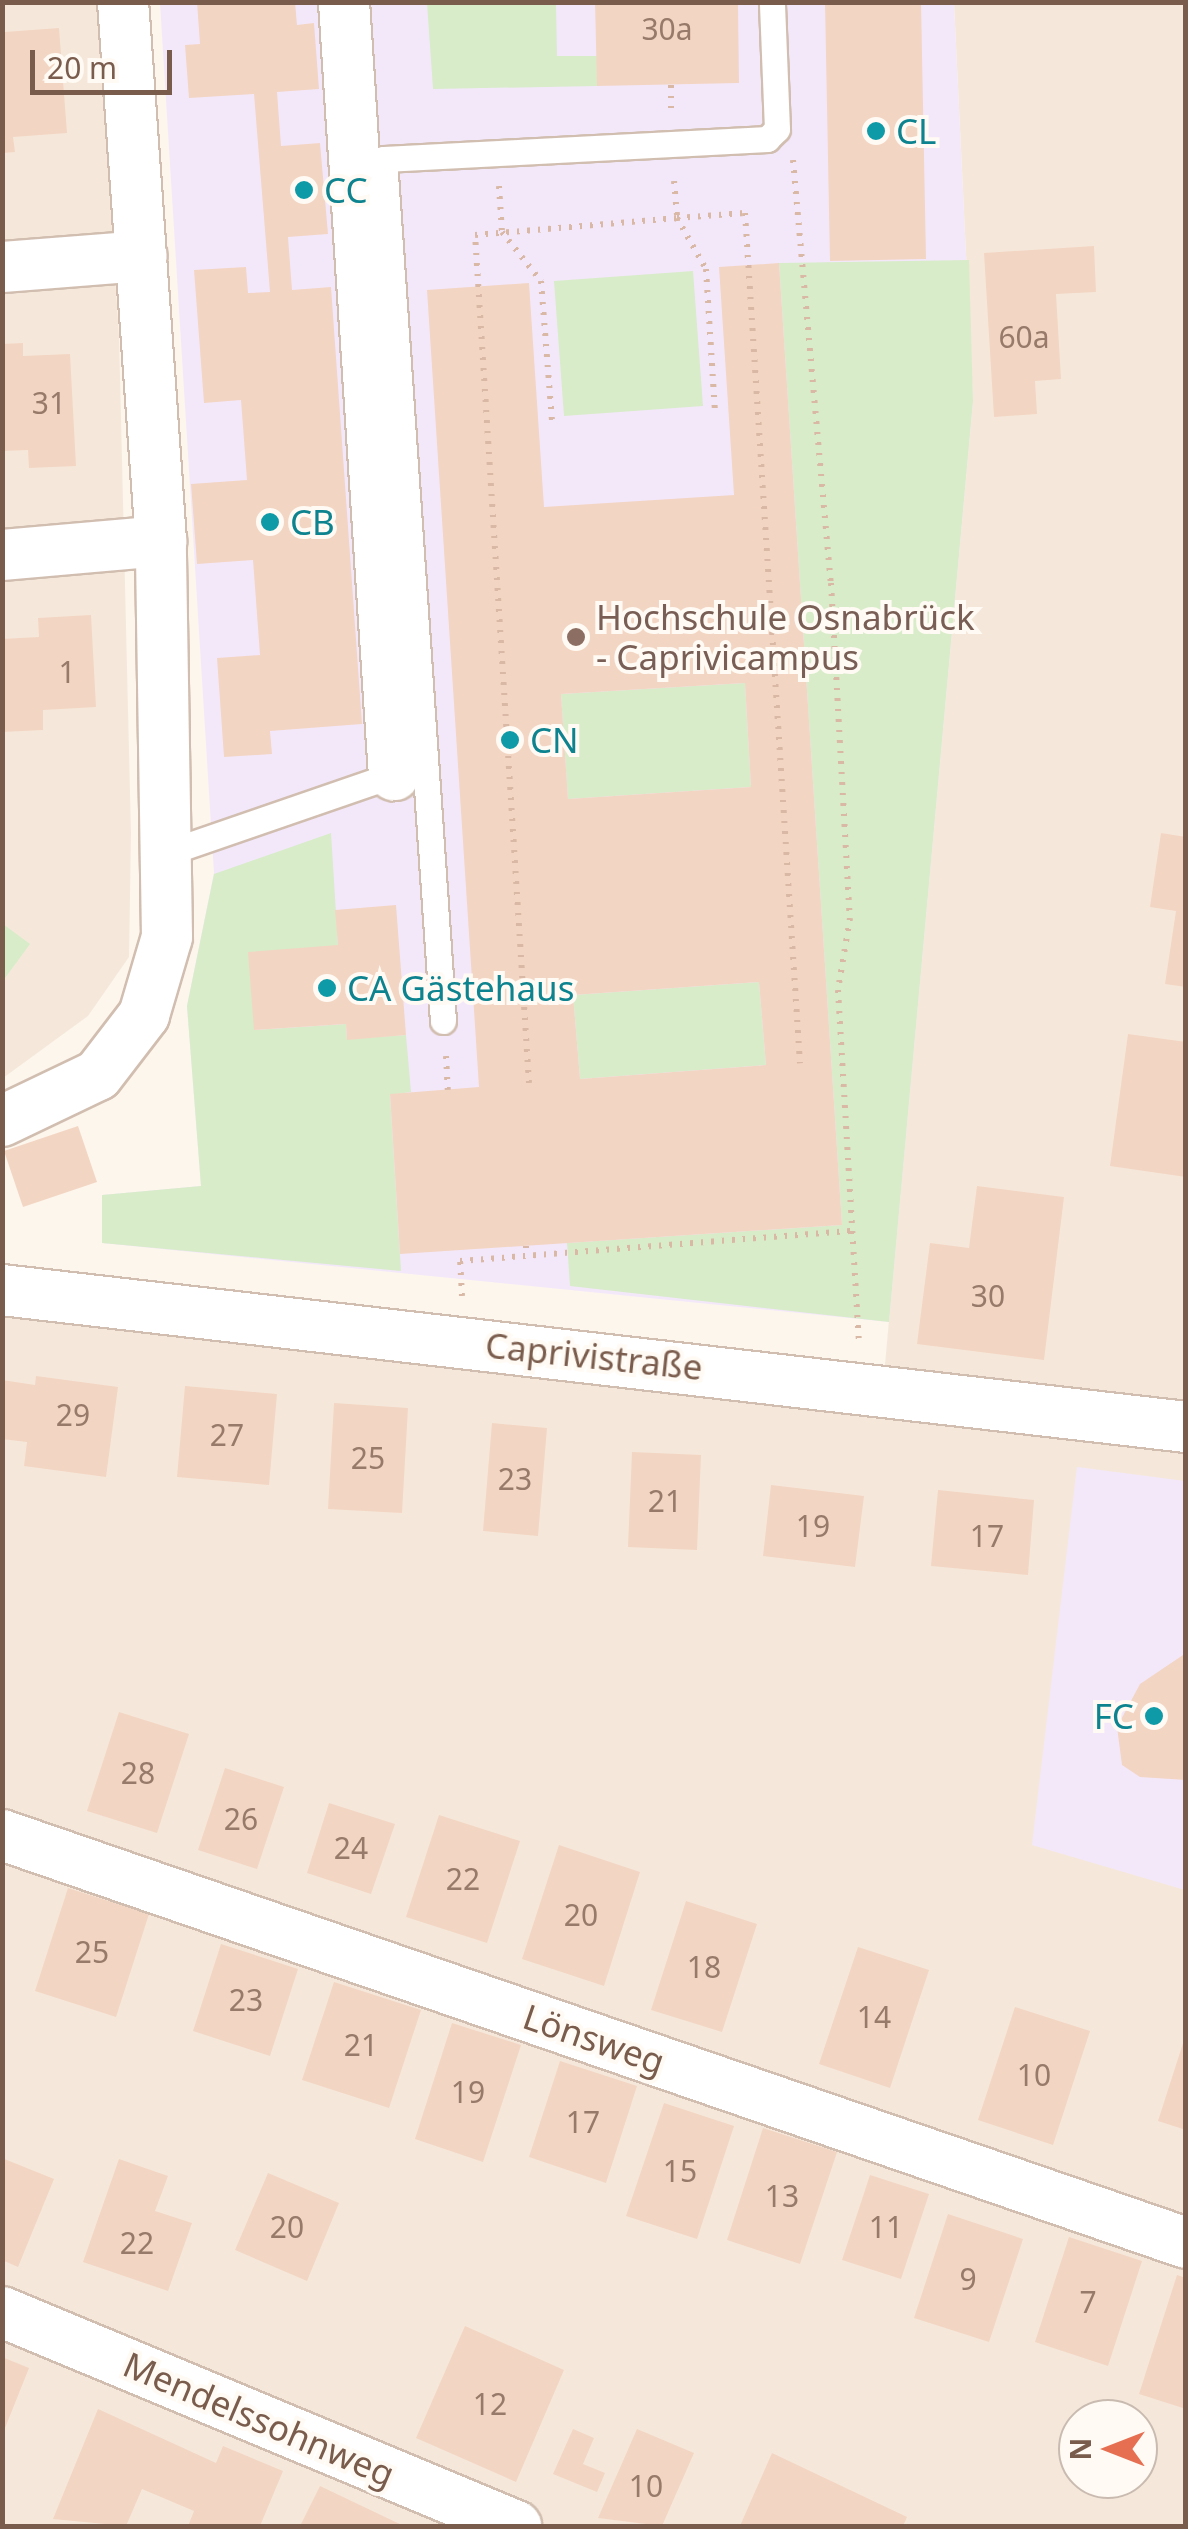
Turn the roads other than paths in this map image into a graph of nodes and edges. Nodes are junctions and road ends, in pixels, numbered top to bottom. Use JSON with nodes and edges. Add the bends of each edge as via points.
{"nodes":[{"id":1,"x":123,"y":2,"type":"edge"},
{"id":2,"x":344,"y":2,"type":"edge"},
{"id":3,"x":772,"y":2,"type":"edge"},
{"id":4,"x":142,"y":256,"type":"junction"},
{"id":5,"x":2,"y":267,"type":"edge"},
{"id":6,"x":161,"y":540,"type":"junction"},
{"id":7,"x":2,"y":555,"type":"edge"},
{"id":8,"x":410,"y":769,"type":"junction"},
{"id":9,"x":172,"y":850,"type":"junction"},
{"id":10,"x":443,"y":1022,"type":"dead end"},
{"id":11,"x":2,"y":1121,"type":"edge"},
{"id":12,"x":2,"y":1290,"type":"edge"},
{"id":13,"x":1186,"y":1428,"type":"edge"},
{"id":14,"x":2,"y":1835,"type":"edge"},
{"id":15,"x":1186,"y":2243,"type":"edge"},
{"id":16,"x":2,"y":2312,"type":"edge"},
{"id":17,"x":516,"y":2526,"type":"edge"}],
"edges":[{"from":1,"to":4,"type":"street"},
{"from":2,"to":8,"type":"street"},
{"from":3,"to":8,"type":"lane","via":[[777,129],[767,139],[384,159]]},
{"from":4,"to":5,"type":"street"},
{"from":4,"to":6,"type":"street"},
{"from":6,"to":7,"type":"street"},
{"from":6,"to":9,"type":"street"},
{"from":8,"to":9,"type":"lane"},
{"from":8,"to":10,"type":"lane"},
{"from":9,"to":11,"type":"street","via":[[167,937],[144,1014],[98,1075]]},
{"from":12,"to":13,"type":"street","name":"Caprivistraße","via":[[861,1384]]},
{"from":14,"to":15,"type":"street","name":"Lönsweg"},
{"from":16,"to":17,"type":"street","name":"Mendelssohnweg"}]}
